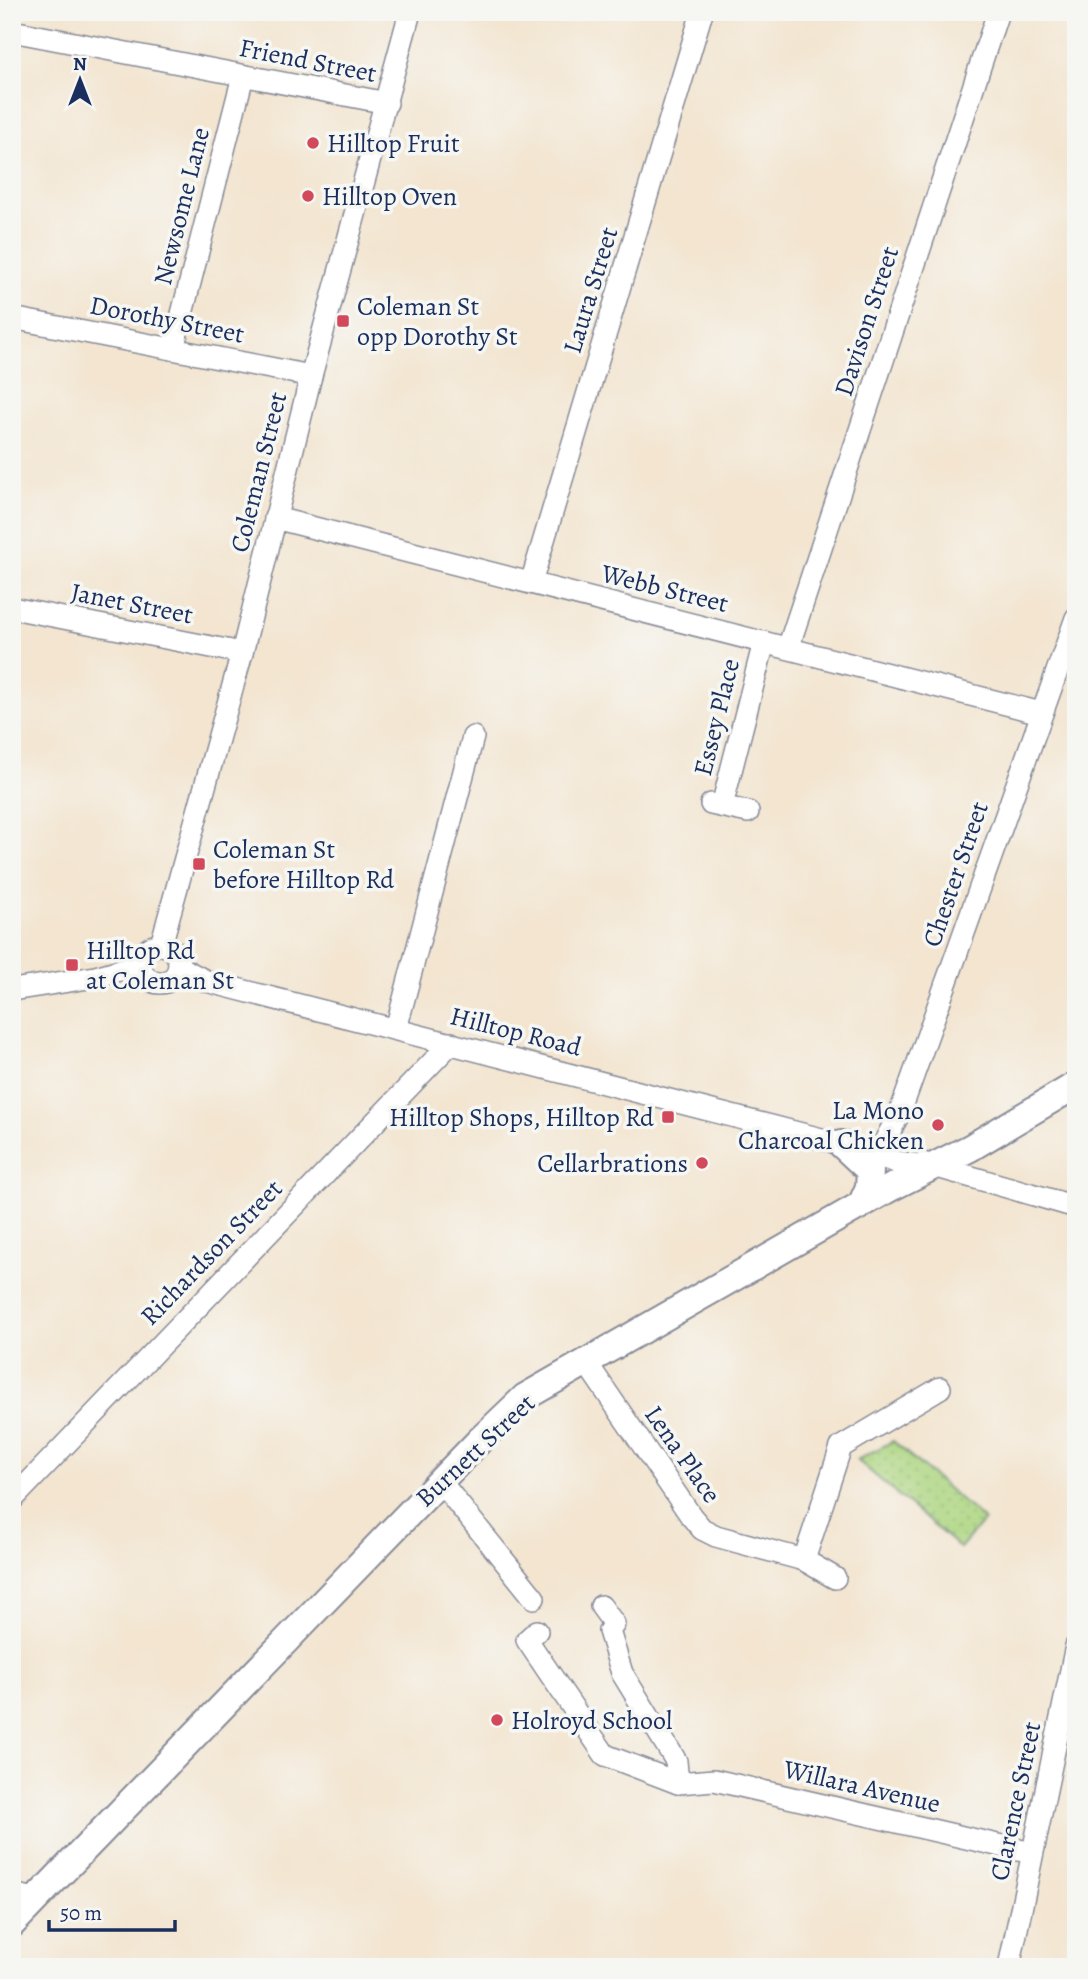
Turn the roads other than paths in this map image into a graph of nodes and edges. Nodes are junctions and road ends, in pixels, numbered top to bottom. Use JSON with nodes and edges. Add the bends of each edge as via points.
{"nodes":[{"id":1,"x":410,"y":12,"type":"edge"},
{"id":2,"x":702,"y":12,"type":"edge"},
{"id":3,"x":998,"y":12,"type":"edge"},
{"id":4,"x":12,"y":31,"type":"edge"},
{"id":5,"x":243,"y":76,"type":"junction"},
{"id":6,"x":387,"y":103,"type":"junction"},
{"id":7,"x":12,"y":318,"type":"edge"},
{"id":8,"x":173,"y":349,"type":"junction"},
{"id":9,"x":311,"y":376,"type":"junction"},
{"id":10,"x":275,"y":518,"type":"junction"},
{"id":11,"x":531,"y":583,"type":"junction"},
{"id":12,"x":12,"y":608,"type":"edge"},
{"id":13,"x":1076,"y":618,"type":"edge"},
{"id":14,"x":764,"y":642,"type":"junction"},
{"id":15,"x":788,"y":648,"type":"junction"},
{"id":16,"x":242,"y":653,"type":"junction"},
{"id":17,"x":1041,"y":713,"type":"junction"},
{"id":18,"x":473,"y":737,"type":"dead end"},
{"id":19,"x":748,"y":812,"type":"dead end"},
{"id":20,"x":161,"y":945,"type":"junction"},
{"id":21,"x":141,"y":964,"type":"junction"},
{"id":22,"x":179,"y":967,"type":"junction"},
{"id":23,"x":12,"y":990,"type":"edge"},
{"id":24,"x":396,"y":1029,"type":"junction"},
{"id":25,"x":451,"y":1043,"type":"junction"},
{"id":26,"x":1076,"y":1085,"type":"edge"},
{"id":27,"x":841,"y":1143,"type":"junction"},
{"id":28,"x":882,"y":1147,"type":"junction"},
{"id":29,"x":933,"y":1167,"type":"junction"},
{"id":30,"x":861,"y":1205,"type":"junction"},
{"id":31,"x":1071,"y":1205,"type":"edge"},
{"id":32,"x":586,"y":1362,"type":"junction"},
{"id":33,"x":940,"y":1388,"type":"dead end"},
{"id":34,"x":440,"y":1481,"type":"junction"},
{"id":35,"x":12,"y":1500,"type":"edge"},
{"id":36,"x":804,"y":1560,"type":"junction"},
{"id":37,"x":835,"y":1578,"type":"dead end"},
{"id":38,"x":534,"y":1598,"type":"dead end"},
{"id":39,"x":601,"y":1606,"type":"dead end"},
{"id":40,"x":537,"y":1631,"type":"dead end"},
{"id":41,"x":1076,"y":1646,"type":"edge"},
{"id":42,"x":678,"y":1783,"type":"junction"},
{"id":43,"x":1032,"y":1853,"type":"junction"},
{"id":44,"x":24,"y":1897,"type":"edge"},
{"id":45,"x":12,"y":1924,"type":"edge"},
{"id":46,"x":1009,"y":1967,"type":"edge"}],
"edges":[{"from":1,"to":6,"type":"street","name":"Coleman Street"},
{"from":2,"to":11,"type":"street","name":"Laura Street"},
{"from":3,"to":15,"type":"street","name":"Davison Street"},
{"from":4,"to":5,"type":"street","name":"Friend Street"},
{"from":5,"to":6,"type":"street","name":"Friend Street"},
{"from":5,"to":8,"type":"street","name":"Newsome Lane"},
{"from":6,"to":9,"type":"street","name":"Coleman Street"},
{"from":7,"to":8,"type":"street","name":"Dorothy Street"},
{"from":8,"to":9,"type":"street","name":"Dorothy Street"},
{"from":9,"to":10,"type":"street","name":"Coleman Street"},
{"from":10,"to":11,"type":"street","name":"Webb Street"},
{"from":10,"to":16,"type":"street","name":"Coleman Street"},
{"from":11,"to":14,"type":"street","name":"Webb Street"},
{"from":12,"to":16,"type":"street","name":"Janet Street"},
{"from":13,"to":17,"type":"street","name":"Chester Street"},
{"from":14,"to":15,"type":"street","name":"Webb Street"},
{"from":14,"to":19,"type":"street","name":"Essey Place","via":[[717,805]]},
{"from":15,"to":17,"type":"street","name":"Webb Street"},
{"from":16,"to":20,"type":"street","name":"Coleman Street"},
{"from":17,"to":28,"type":"street","name":"Chester Street","via":[[901,1110]]},
{"from":18,"to":24,"type":"street"},
{"from":20,"to":21,"type":"street","via":[[145,952]]},
{"from":20,"to":22,"type":"street","via":[[177,955]]},
{"from":21,"to":22,"type":"street","via":[[151,980],[160,982],[172,978]]},
{"from":21,"to":23,"type":"street","via":[[95,977]]},
{"from":22,"to":24,"type":"street","name":"Hilltop Road","via":[[206,981]]},
{"from":24,"to":25,"type":"street","name":"Hilltop Road"},
{"from":25,"to":27,"type":"street","name":"Hilltop Road"},
{"from":25,"to":35,"type":"street","name":"Richardson Street"},
{"from":26,"to":29,"type":"main road","name":"Burnett Street"},
{"from":27,"to":28,"type":"street","name":"Hilltop Road"},
{"from":27,"to":29,"type":"street","name":"Hilltop Road","via":[[896,1162]]},
{"from":27,"to":30,"type":"main road","via":[[870,1171]]},
{"from":28,"to":29,"type":"street","name":"Hilltop Road"},
{"from":29,"to":30,"type":"main road","name":"Burnett Street"},
{"from":29,"to":31,"type":"street","name":"Hilltop Road"},
{"from":30,"to":32,"type":"main road","name":"Burnett Street"},
{"from":32,"to":34,"type":"main road","name":"Burnett Street","via":[[525,1397]]},
{"from":32,"to":36,"type":"street","name":"Lena Place","via":[[702,1529]]},
{"from":33,"to":36,"type":"street","via":[[841,1447]]},
{"from":34,"to":38,"type":"street"},
{"from":34,"to":44,"type":"main road","name":"Burnett Street"},
{"from":36,"to":37,"type":"street","name":"Lena Place"},
{"from":39,"to":42,"type":"street","via":[[614,1624],[609,1631],[622,1672],[676,1761]]},
{"from":40,"to":42,"type":"street","via":[[527,1640],[605,1755]]},
{"from":41,"to":43,"type":"street","name":"Clarence Street"},
{"from":42,"to":43,"type":"street","name":"Willara Avenue","via":[[714,1780]]},
{"from":43,"to":46,"type":"street","name":"Clarence Street"},
{"from":44,"to":45,"type":"main road","name":"Burnett Street"}]}
